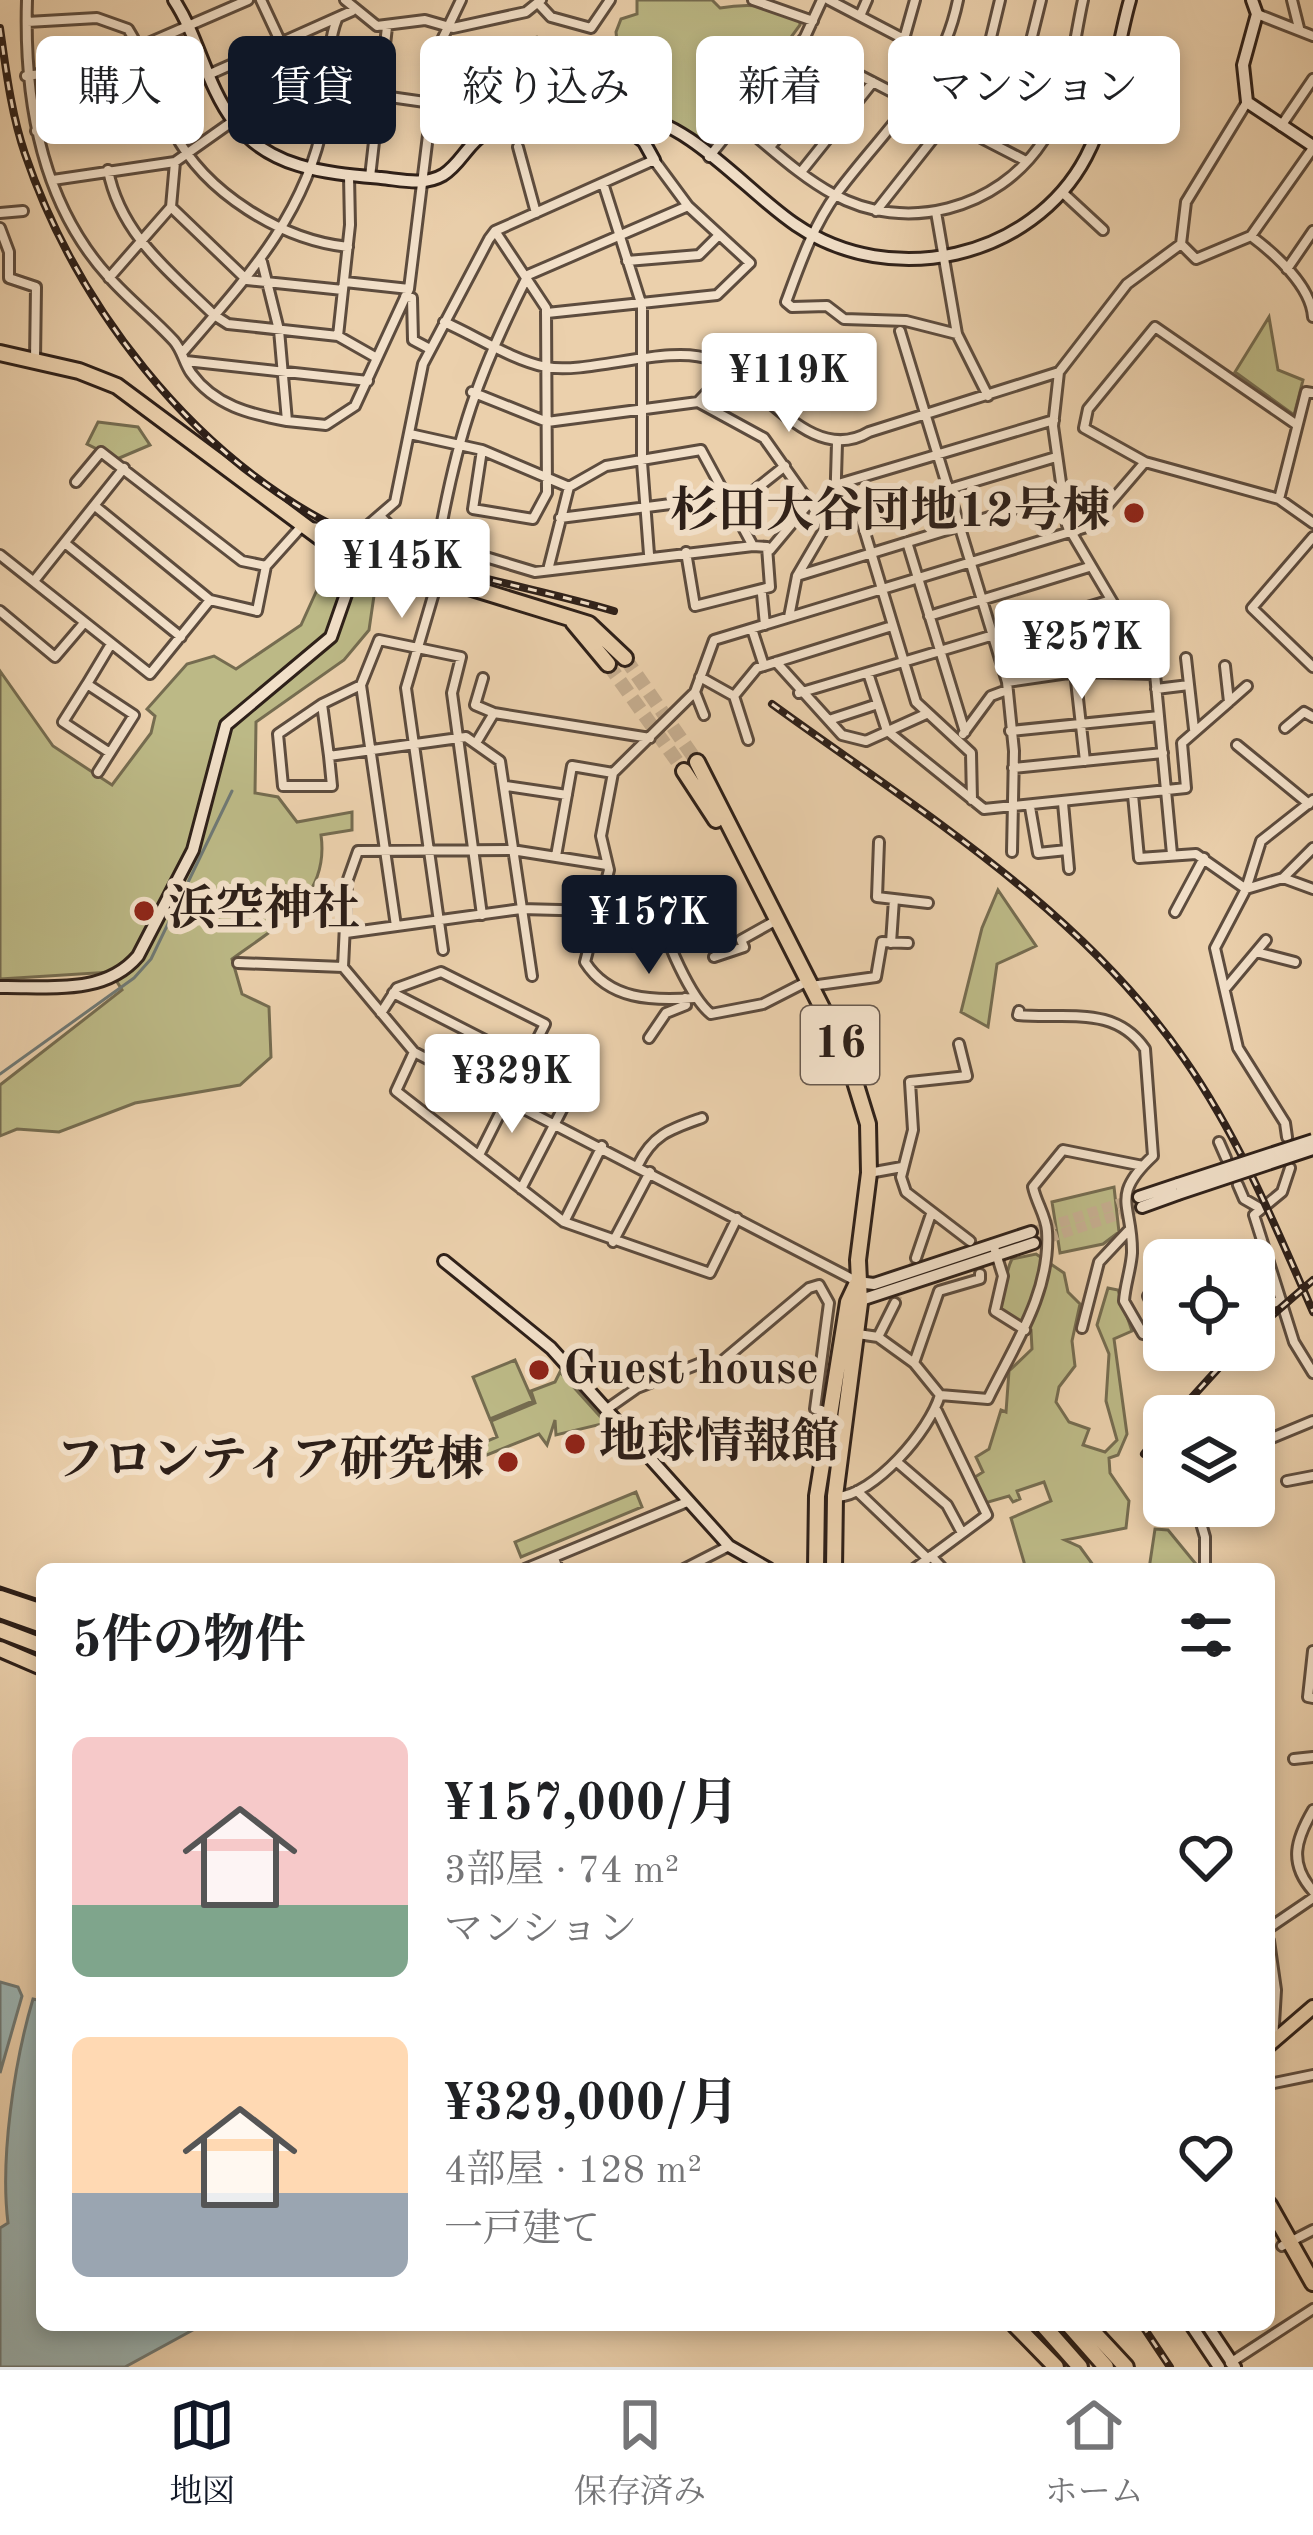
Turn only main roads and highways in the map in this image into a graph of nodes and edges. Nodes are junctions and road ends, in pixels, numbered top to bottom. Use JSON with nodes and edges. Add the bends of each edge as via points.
{"nodes":[{"id":1,"x":0,"y":353,"type":"edge"},
{"id":2,"x":566,"y":616,"type":"junction"},
{"id":3,"x":625,"y":658,"type":"tunnel mouth"},
{"id":4,"x":608,"y":664,"type":"tunnel mouth"},
{"id":5,"x":691,"y":767,"type":"tunnel mouth"},
{"id":6,"x":849,"y":1333,"type":"junction"},
{"id":7,"x":816,"y":1563,"type":"edge"},
{"id":8,"x":834,"y":1563,"type":"edge"},
{"id":9,"x":0,"y":1598,"type":"edge"},
{"id":10,"x":0,"y":1610,"type":"edge"},
{"id":11,"x":36,"y":1610,"type":"edge"},
{"id":12,"x":36,"y":1623,"type":"edge"},
{"id":13,"x":0,"y":1630,"type":"edge"},
{"id":14,"x":36,"y":1644,"type":"edge"},
{"id":15,"x":0,"y":1646,"type":"edge"},
{"id":16,"x":36,"y":1661,"type":"edge"},
{"id":17,"x":1313,"y":2007,"type":"edge"},
{"id":18,"x":1275,"y":2040,"type":"edge"},
{"id":19,"x":1275,"y":2219,"type":"edge"},
{"id":20,"x":1275,"y":2229,"type":"edge"},
{"id":21,"x":1286,"y":2244,"type":"junction"},
{"id":22,"x":1313,"y":2283,"type":"edge"},
{"id":23,"x":1313,"y":2297,"type":"edge"},
{"id":24,"x":1025,"y":2331,"type":"edge"},
{"id":25,"x":1048,"y":2331,"type":"edge"},
{"id":26,"x":1074,"y":2331,"type":"edge"},
{"id":27,"x":1096,"y":2331,"type":"edge"},
{"id":28,"x":1059,"y":2367,"type":"edge"},
{"id":29,"x":1080,"y":2367,"type":"edge"},
{"id":30,"x":1106,"y":2367,"type":"edge"},
{"id":31,"x":1126,"y":2367,"type":"edge"}],
"edges":[{"from":1,"to":2,"type":"highway","via":[[117,386],[301,527],[359,557]]},
{"from":2,"to":3,"type":"highway","via":[[589,624]]},
{"from":2,"to":4,"type":"highway"},
{"from":5,"to":6,"type":"highway","number":"16","via":[[863,1098],[869,1173]]},
{"from":6,"to":7,"type":"highway","number":"16","via":[[817,1496]]},
{"from":6,"to":8,"type":"highway","number":"16"},
{"from":9,"to":11,"type":"highway"},
{"from":10,"to":12,"type":"highway"},
{"from":13,"to":14,"type":"highway"},
{"from":15,"to":16,"type":"highway"},
{"from":17,"to":18,"type":"main road"},
{"from":19,"to":21,"type":"highway"},
{"from":20,"to":21,"type":"highway"},
{"from":21,"to":22,"type":"highway"},
{"from":21,"to":23,"type":"highway"},
{"from":24,"to":28,"type":"highway"},
{"from":25,"to":29,"type":"highway"},
{"from":26,"to":30,"type":"highway"},
{"from":27,"to":31,"type":"highway"}]}
